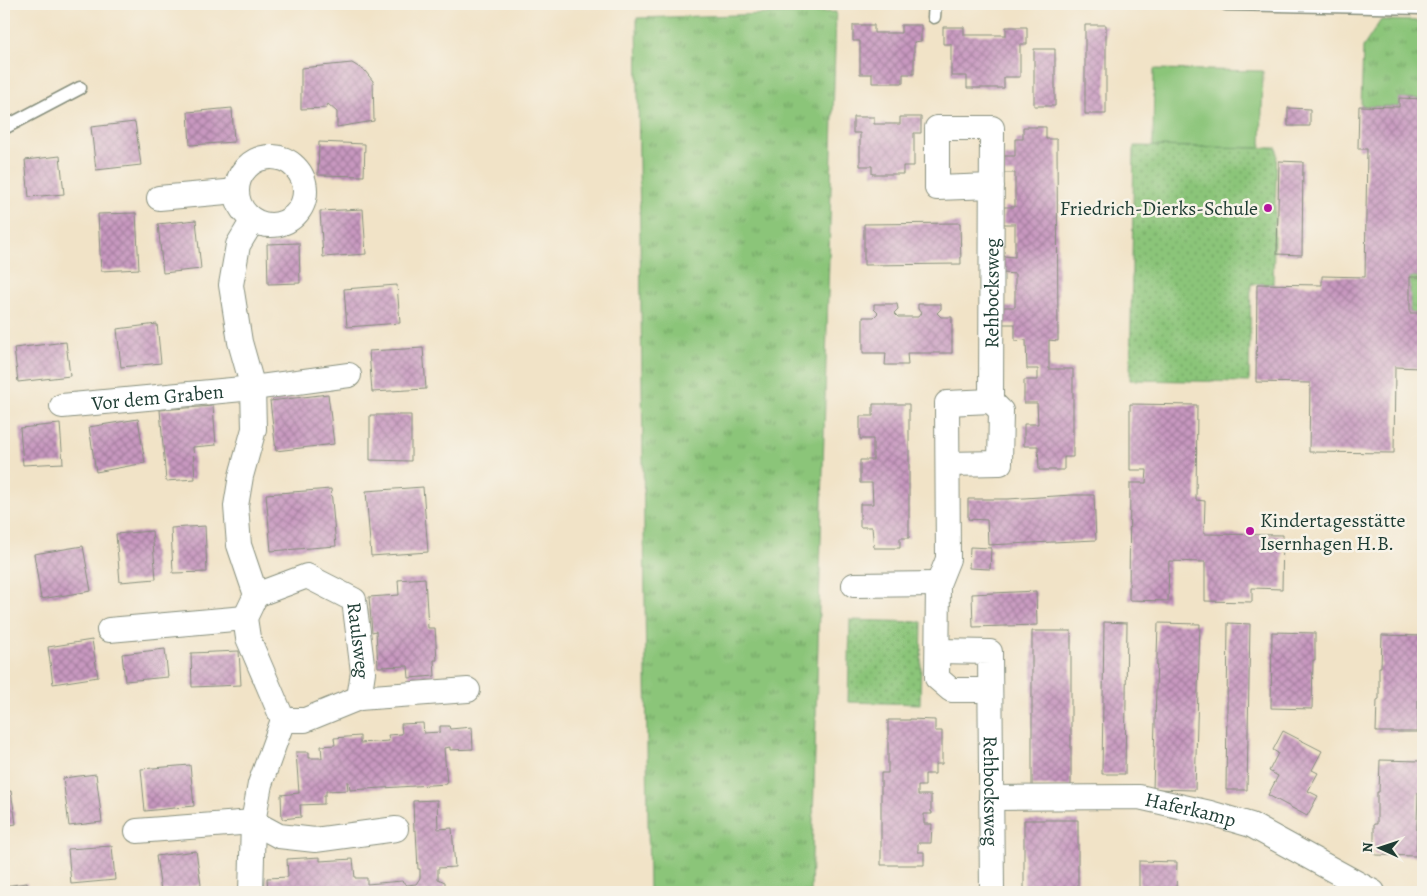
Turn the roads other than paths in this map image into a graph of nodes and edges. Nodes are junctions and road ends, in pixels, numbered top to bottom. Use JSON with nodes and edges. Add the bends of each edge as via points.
{"nodes":[{"id":1,"x":935,"y":4,"type":"edge"},
{"id":2,"x":1226,"y":4,"type":"edge"},
{"id":3,"x":1423,"y":8,"type":"edge"},
{"id":4,"x":934,"y":17,"type":"dead end"},
{"id":5,"x":80,"y":88,"type":"dead end"},
{"id":6,"x":4,"y":128,"type":"edge"},
{"id":7,"x":992,"y":186,"type":"dead end"},
{"id":8,"x":236,"y":191,"type":"junction"},
{"id":9,"x":159,"y":198,"type":"dead end"},
{"id":10,"x":253,"y":220,"type":"junction"},
{"id":11,"x":348,"y":375,"type":"dead end"},
{"id":12,"x":253,"y":388,"type":"junction"},
{"id":13,"x":991,"y":400,"type":"junction"},
{"id":14,"x":62,"y":406,"type":"dead end"},
{"id":15,"x":948,"y":464,"type":"junction"},
{"id":16,"x":938,"y":584,"type":"junction"},
{"id":17,"x":854,"y":585,"type":"dead end"},
{"id":18,"x":256,"y":595,"type":"junction"},
{"id":19,"x":245,"y":618,"type":"junction"},
{"id":20,"x":109,"y":630,"type":"dead end"},
{"id":21,"x":938,"y":651,"type":"junction"},
{"id":22,"x":468,"y":690,"type":"dead end"},
{"id":23,"x":990,"y":690,"type":"junction"},
{"id":24,"x":359,"y":698,"type":"junction"},
{"id":25,"x":283,"y":720,"type":"junction"},
{"id":26,"x":991,"y":798,"type":"junction"},
{"id":27,"x":253,"y":822,"type":"junction"},
{"id":28,"x":396,"y":829,"type":"dead end"},
{"id":29,"x":137,"y":832,"type":"dead end"},
{"id":30,"x":251,"y":892,"type":"edge"},
{"id":31,"x":992,"y":892,"type":"edge"},
{"id":32,"x":1373,"y":892,"type":"edge"}],
"edges":[{"from":1,"to":4,"type":"lane"},
{"from":2,"to":3,"type":"lane"},
{"from":5,"to":6,"type":"lane"},
{"from":7,"to":13,"type":"street","name":"Rehbocksweg"},
{"from":8,"to":9,"type":"street"},
{"from":8,"to":10,"type":"street","via":[[241,208]]},
{"from":8,"to":10,"type":"street","via":[[241,173],[254,161],[272,156],[282,158],[301,174],[306,192],[300,209],[294,215],[287,221],[270,225]]},
{"from":10,"to":12,"type":"street","name":"Vor dem Graben","via":[[238,245],[231,285],[240,342]]},
{"from":11,"to":12,"type":"street","name":"Vor dem Graben"},
{"from":12,"to":14,"type":"street","name":"Vor dem Graben"},
{"from":12,"to":18,"type":"street","name":"Vor dem Graben","via":[[254,429],[240,476],[236,506],[239,545]]},
{"from":13,"to":15,"type":"street","via":[[947,403]]},
{"from":13,"to":15,"type":"street","name":"Rehbocksweg","via":[[1001,411],[1000,463]]},
{"from":15,"to":16,"type":"street","via":[[948,559]]},
{"from":16,"to":17,"type":"street"},
{"from":16,"to":21,"type":"street"},
{"from":18,"to":19,"type":"street"},
{"from":18,"to":24,"type":"street","name":"Raulsweg","via":[[307,576],[354,600],[363,672]]},
{"from":19,"to":20,"type":"street"},
{"from":19,"to":25,"type":"street","via":[[248,638]]},
{"from":21,"to":23,"type":"street","via":[[937,678],[951,690]]},
{"from":21,"to":23,"type":"street","name":"Rehbocksweg","via":[[990,652]]},
{"from":22,"to":24,"type":"street","name":"Raulsweg"},
{"from":23,"to":26,"type":"street","name":"Rehbocksweg"},
{"from":24,"to":25,"type":"street","name":"Raulsweg","via":[[305,720]]},
{"from":25,"to":27,"type":"street","via":[[260,784]]},
{"from":26,"to":31,"type":"street","name":"Rehbocksweg"},
{"from":26,"to":32,"type":"street","name":"Haferkamp","via":[[1139,797],[1210,813],[1251,825]]},
{"from":27,"to":28,"type":"street","via":[[279,836],[314,840]]},
{"from":27,"to":29,"type":"street"},
{"from":27,"to":30,"type":"street"}]}
